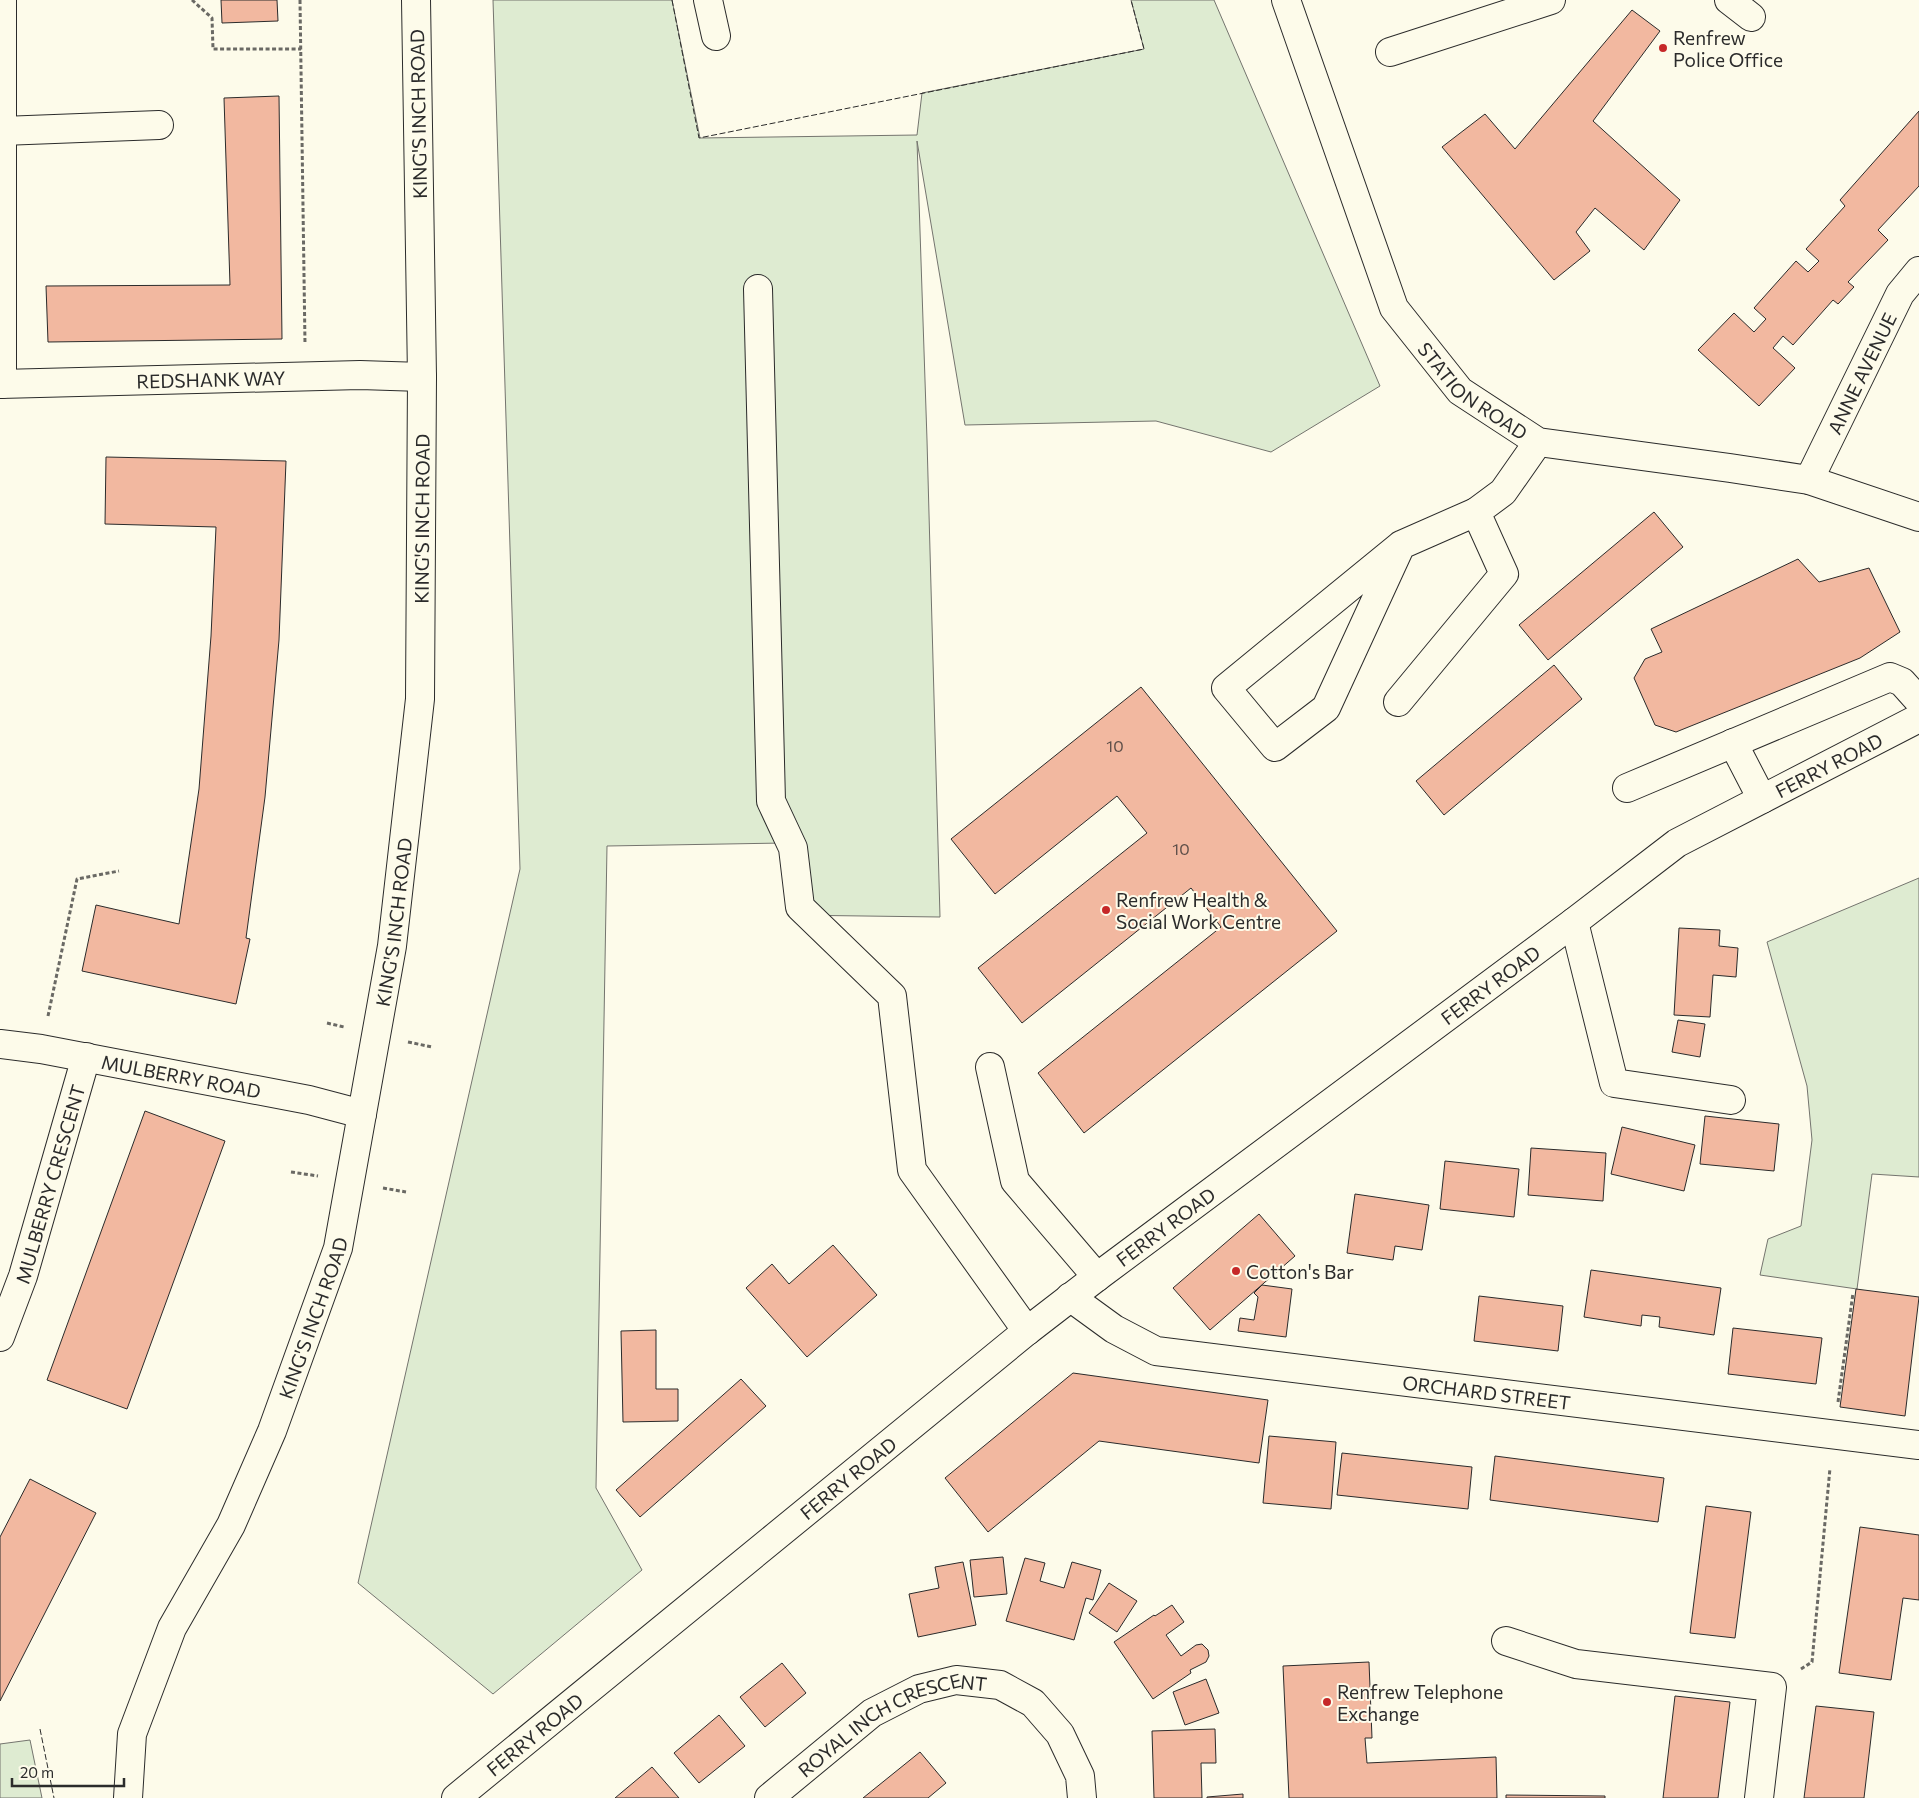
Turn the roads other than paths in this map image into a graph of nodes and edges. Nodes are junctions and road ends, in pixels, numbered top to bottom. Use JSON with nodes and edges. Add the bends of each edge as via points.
{"nodes":[{"id":1,"x":2,"y":0,"type":"edge"},
{"id":2,"x":416,"y":0,"type":"edge"},
{"id":3,"x":708,"y":0,"type":"edge"},
{"id":4,"x":1551,"y":0,"type":"edge"},
{"id":5,"x":1729,"y":0,"type":"edge"},
{"id":6,"x":1293,"y":2,"type":"edge"},
{"id":7,"x":1751,"y":17,"type":"dead end"},
{"id":8,"x":716,"y":36,"type":"dead end"},
{"id":9,"x":1390,"y":52,"type":"dead end"},
{"id":10,"x":159,"y":125,"type":"dead end"},
{"id":11,"x":2,"y":131,"type":"junction"},
{"id":12,"x":1919,"y":271,"type":"edge"},
{"id":13,"x":758,"y":289,"type":"dead end"},
{"id":14,"x":422,"y":377,"type":"junction"},
{"id":15,"x":1,"y":384,"type":"edge"},
{"id":16,"x":1538,"y":442,"type":"junction"},
{"id":17,"x":1809,"y":480,"type":"junction"},
{"id":18,"x":1476,"y":512,"type":"junction"},
{"id":19,"x":1919,"y":517,"type":"edge"},
{"id":20,"x":1401,"y":544,"type":"junction"},
{"id":21,"x":1919,"y":701,"type":"edge"},
{"id":22,"x":1398,"y":702,"type":"dead end"},
{"id":23,"x":1919,"y":718,"type":"edge"},
{"id":24,"x":1733,"y":743,"type":"junction"},
{"id":25,"x":1627,"y":788,"type":"dead end"},
{"id":26,"x":1762,"y":799,"type":"junction"},
{"id":27,"x":1574,"y":922,"type":"junction"},
{"id":28,"x":0,"y":1044,"type":"edge"},
{"id":29,"x":86,"y":1057,"type":"junction"},
{"id":30,"x":990,"y":1067,"type":"dead end"},
{"id":31,"x":1731,"y":1100,"type":"dead end"},
{"id":32,"x":362,"y":1114,"type":"junction"},
{"id":33,"x":1097,"y":1277,"type":"junction"},
{"id":34,"x":1070,"y":1297,"type":"junction"},
{"id":35,"x":1027,"y":1332,"type":"junction"},
{"id":36,"x":0,"y":1337,"type":"edge"},
{"id":37,"x":1919,"y":1445,"type":"edge"},
{"id":38,"x":1506,"y":1640,"type":"dead end"},
{"id":39,"x":128,"y":1798,"type":"edge"},
{"id":40,"x":456,"y":1798,"type":"edge"},
{"id":41,"x":769,"y":1798,"type":"edge"},
{"id":42,"x":1082,"y":1798,"type":"edge"},
{"id":43,"x":1758,"y":1798,"type":"edge"}],
"edges":[{"from":1,"to":11,"type":"street"},
{"from":2,"to":14,"type":"street","name":"KING'S INCH ROAD"},
{"from":3,"to":8,"type":"street"},
{"from":4,"to":9,"type":"street"},
{"from":5,"to":7,"type":"street"},
{"from":6,"to":16,"type":"street","name":"STATION ROAD","via":[[1394,308],[1460,391]]},
{"from":10,"to":11,"type":"street"},
{"from":11,"to":15,"type":"street"},
{"from":12,"to":17,"type":"street","name":"ANNE AVENUE","via":[[1900,294]]},
{"from":13,"to":35,"type":"street","via":[[771,801],[793,848],[800,907],[892,996],[912,1170]]},
{"from":14,"to":15,"type":"street","name":"REDSHANK WAY","via":[[306,376]]},
{"from":14,"to":32,"type":"street","name":"KING'S INCH ROAD","via":[[420,699],[392,946]]},
{"from":16,"to":17,"type":"street","name":"STATION ROAD"},
{"from":16,"to":18,"type":"street","via":[[1503,492]]},
{"from":17,"to":19,"type":"street","name":"STATION ROAD"},
{"from":18,"to":20,"type":"street"},
{"from":18,"to":22,"type":"street","via":[[1504,574]]},
{"from":20,"to":20,"type":"street","via":[[1326,708],[1275,748],[1226,688]]},
{"from":21,"to":24,"type":"street","via":[[1902,682],[1890,677]]},
{"from":23,"to":26,"type":"street","name":"FERRY ROAD"},
{"from":24,"to":25,"type":"street"},
{"from":24,"to":26,"type":"street"},
{"from":26,"to":27,"type":"street","name":"FERRY ROAD","via":[[1677,843]]},
{"from":27,"to":31,"type":"street","via":[[1614,1083]]},
{"from":27,"to":33,"type":"street","name":"FERRY ROAD"},
{"from":28,"to":29,"type":"street","name":"MULBERRY ROAD"},
{"from":29,"to":32,"type":"street","name":"MULBERRY ROAD","via":[[309,1100]]},
{"from":29,"to":36,"type":"street","name":"MULBERRY CRESCENT","via":[[26,1267]]},
{"from":30,"to":33,"type":"street","via":[[1015,1181]]},
{"from":32,"to":39,"type":"street","name":"KING'S INCH ROAD","via":[[338,1248],[272,1431],[231,1525],[172,1628],[132,1734]]},
{"from":33,"to":34,"type":"street","name":"FERRY ROAD"},
{"from":34,"to":35,"type":"street","name":"FERRY ROAD"},
{"from":34,"to":37,"type":"street","name":"ORCHARD STREET","via":[[1114,1329],[1156,1351]]},
{"from":35,"to":40,"type":"street","name":"FERRY ROAD"},
{"from":38,"to":43,"type":"street","via":[[1576,1664],[1772,1687]]},
{"from":41,"to":42,"type":"street","name":"ROYAL INCH CRESCENT","via":[[872,1713],[918,1689],[956,1680],[1000,1685],[1033,1703],[1060,1734],[1080,1776]]}]}
